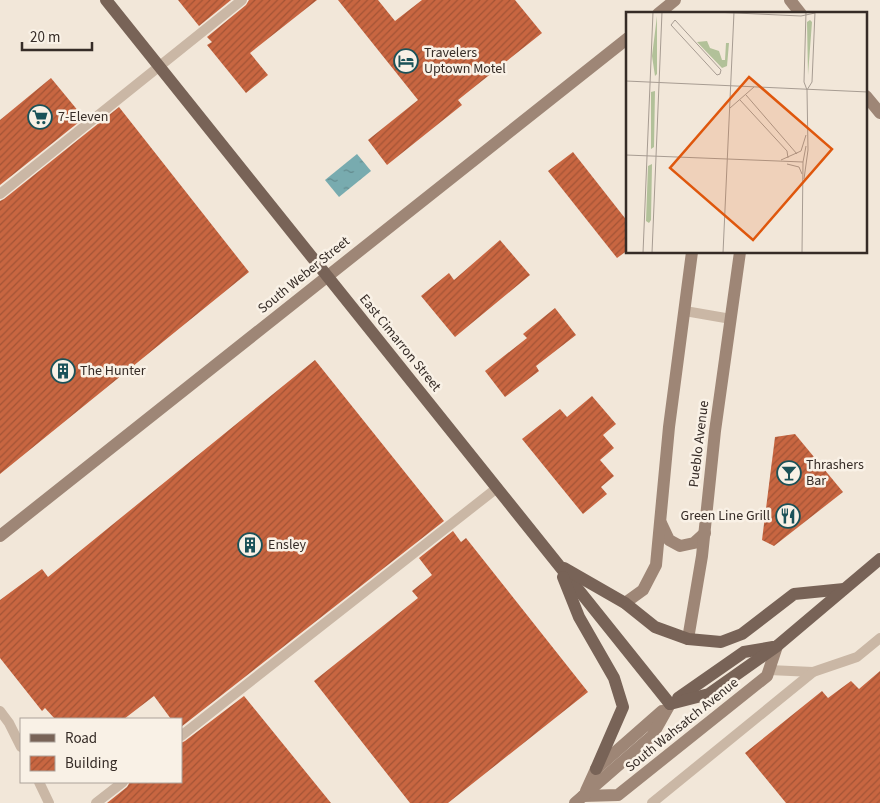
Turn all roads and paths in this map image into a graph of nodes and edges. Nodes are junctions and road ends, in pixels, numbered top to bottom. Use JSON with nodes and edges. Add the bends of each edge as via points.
{"nodes":[{"id":1,"x":106,"y":0,"type":"edge"},
{"id":2,"x":242,"y":0,"type":"edge"},
{"id":3,"x":675,"y":0,"type":"edge"},
{"id":4,"x":790,"y":0,"type":"edge"},
{"id":5,"x":660,"y":12,"type":"edge"},
{"id":6,"x":799,"y":12,"type":"edge"},
{"id":7,"x":625,"y":42,"type":"edge"},
{"id":8,"x":159,"y":66,"type":"junction"},
{"id":9,"x":868,"y":98,"type":"edge"},
{"id":10,"x":880,"y":113,"type":"edge"},
{"id":11,"x":0,"y":194,"type":"edge"},
{"id":12,"x":692,"y":254,"type":"edge"},
{"id":13,"x":740,"y":254,"type":"edge"},
{"id":14,"x":327,"y":276,"type":"junction"},
{"id":15,"x":685,"y":311,"type":"junction"},
{"id":16,"x":731,"y":319,"type":"junction"},
{"id":17,"x":497,"y":488,"type":"junction"},
{"id":18,"x":661,"y":523,"type":"junction"},
{"id":19,"x":705,"y":533,"type":"junction"},
{"id":20,"x":0,"y":536,"type":"edge"},
{"id":21,"x":880,"y":559,"type":"edge"},
{"id":22,"x":559,"y":565,"type":"junction"},
{"id":23,"x":844,"y":589,"type":"junction"},
{"id":24,"x":625,"y":603,"type":"junction"},
{"id":25,"x":880,"y":638,"type":"edge"},
{"id":26,"x":688,"y":639,"type":"junction"},
{"id":27,"x":777,"y":646,"type":"junction"},
{"id":28,"x":769,"y":670,"type":"junction"},
{"id":29,"x":813,"y":672,"type":"junction"},
{"id":30,"x":670,"y":704,"type":"junction"},
{"id":31,"x":0,"y":711,"type":"edge"},
{"id":32,"x":182,"y":735,"type":"edge"},
{"id":33,"x":20,"y":745,"type":"edge"},
{"id":34,"x":596,"y":769,"type":"junction"},
{"id":35,"x":39,"y":783,"type":"edge"},
{"id":36,"x":122,"y":783,"type":"edge"},
{"id":37,"x":579,"y":800,"type":"edge"},
{"id":38,"x":49,"y":803,"type":"edge"},
{"id":39,"x":96,"y":803,"type":"edge"},
{"id":40,"x":652,"y":803,"type":"edge"}],
"edges":[{"from":1,"to":8,"type":"main road","name":"East Cimarron Street"},
{"from":2,"to":8,"type":"lane"},
{"from":3,"to":5,"type":"street"},
{"from":4,"to":6,"type":"street"},
{"from":7,"to":14,"type":"street","name":"South Weber Street"},
{"from":8,"to":11,"type":"lane"},
{"from":8,"to":14,"type":"main road","name":"East Cimarron Street"},
{"from":9,"to":10,"type":"street"},
{"from":12,"to":15,"type":"street"},
{"from":13,"to":16,"type":"street","name":"Pueblo Avenue"},
{"from":14,"to":17,"type":"main road","name":"East Cimarron Street"},
{"from":14,"to":20,"type":"street","name":"South Weber Street"},
{"from":15,"to":16,"type":"lane"},
{"from":15,"to":18,"type":"street","via":[[669,427]]},
{"from":16,"to":19,"type":"street","name":"Pueblo Avenue"},
{"from":17,"to":22,"type":"main road","name":"East Cimarron Street"},
{"from":17,"to":32,"type":"lane"},
{"from":18,"to":19,"type":"street","via":[[669,540],[680,546],[694,543]]},
{"from":18,"to":24,"type":"street","via":[[656,565],[643,590]]},
{"from":19,"to":26,"type":"street","name":"Pueblo Avenue"},
{"from":21,"to":23,"type":"main road"},
{"from":22,"to":24,"type":"main road"},
{"from":22,"to":30,"type":"main road","name":"East Cimarron Street"},
{"from":22,"to":34,"type":"main road","via":[[579,617],[614,678],[623,707]]},
{"from":23,"to":26,"type":"main road","via":[[794,594],[742,634],[721,642]]},
{"from":23,"to":27,"type":"main road"},
{"from":24,"to":26,"type":"main road","via":[[655,627]]},
{"from":25,"to":29,"type":"lane","via":[[857,657]]},
{"from":27,"to":28,"type":"street","name":"South Wahsatch Avenue"},
{"from":27,"to":30,"type":"main road","name":"South Wahsatch Avenue","via":[[744,652]]},
{"from":28,"to":29,"type":"lane"},
{"from":28,"to":37,"type":"street","name":"South Wahsatch Avenue","via":[[767,676],[618,795]]},
{"from":29,"to":40,"type":"lane"},
{"from":30,"to":34,"type":"street","name":"South Wahsatch Avenue"},
{"from":30,"to":37,"type":"street","via":[[652,736]]},
{"from":31,"to":33,"type":"lane"},
{"from":34,"to":37,"type":"street","name":"South Wahsatch Avenue"},
{"from":35,"to":38,"type":"lane"},
{"from":36,"to":39,"type":"lane"}]}
